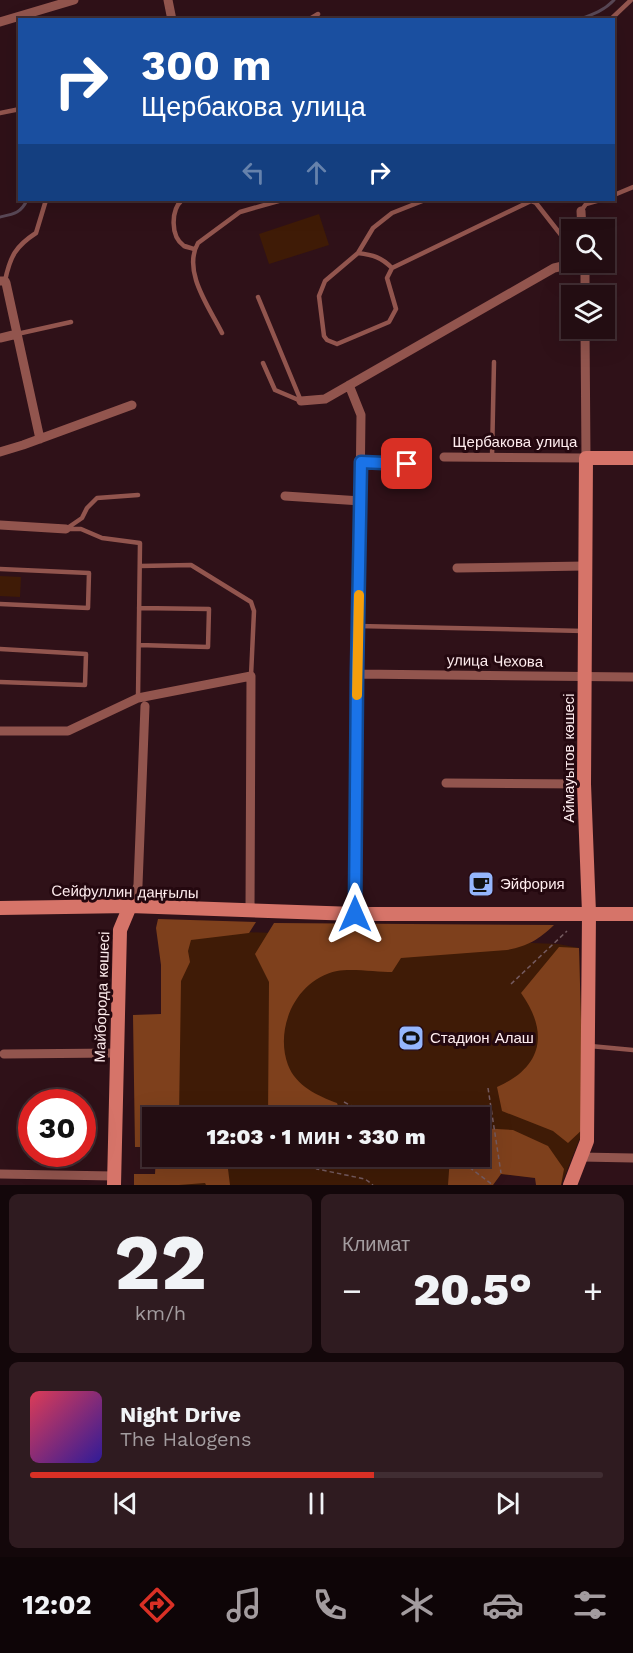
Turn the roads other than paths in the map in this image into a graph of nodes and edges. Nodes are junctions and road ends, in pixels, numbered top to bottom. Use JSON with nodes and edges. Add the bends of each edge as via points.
{"nodes":[{"id":1,"x":74,"y":0,"type":"edge"},
{"id":2,"x":168,"y":0,"type":"edge"},
{"id":3,"x":631,"y":0,"type":"edge"},
{"id":4,"x":318,"y":14,"type":"dead end"},
{"id":5,"x":172,"y":18,"type":"edge"},
{"id":6,"x":311,"y":18,"type":"edge"},
{"id":7,"x":612,"y":18,"type":"edge"},
{"id":8,"x":0,"y":22,"type":"edge"},
{"id":9,"x":18,"y":109,"type":"edge"},
{"id":10,"x":0,"y":112,"type":"edge"},
{"id":11,"x":633,"y":188,"type":"edge"},
{"id":12,"x":615,"y":195,"type":"edge"},
{"id":13,"x":46,"y":201,"type":"edge"},
{"id":14,"x":181,"y":201,"type":"edge"},
{"id":15,"x":278,"y":201,"type":"edge"},
{"id":16,"x":422,"y":201,"type":"edge"},
{"id":17,"x":528,"y":201,"type":"edge"},
{"id":18,"x":532,"y":201,"type":"edge"},
{"id":19,"x":589,"y":201,"type":"edge"},
{"id":20,"x":598,"y":201,"type":"edge"},
{"id":21,"x":584,"y":208,"type":"junction"},
{"id":22,"x":583,"y":219,"type":"edge"},
{"id":23,"x":561,"y":235,"type":"edge"},
{"id":24,"x":194,"y":249,"type":"junction"},
{"id":25,"x":357,"y":253,"type":"junction"},
{"id":26,"x":561,"y":266,"type":"edge"},
{"id":27,"x":392,"y":268,"type":"junction"},
{"id":28,"x":2,"y":281,"type":"edge"},
{"id":29,"x":258,"y":297,"type":"dead end"},
{"id":30,"x":71,"y":322,"type":"dead end"},
{"id":31,"x":222,"y":333,"type":"dead end"},
{"id":32,"x":17,"y":334,"type":"junction"},
{"id":33,"x":0,"y":338,"type":"edge"},
{"id":34,"x":585,"y":339,"type":"edge"},
{"id":35,"x":494,"y":362,"type":"dead end"},
{"id":36,"x":263,"y":363,"type":"dead end"},
{"id":37,"x":349,"y":385,"type":"junction"},
{"id":38,"x":301,"y":401,"type":"junction"},
{"id":39,"x":132,"y":405,"type":"dead end"},
{"id":40,"x":40,"y":439,"type":"junction"},
{"id":41,"x":0,"y":452,"type":"edge"},
{"id":42,"x":444,"y":457,"type":"dead end"},
{"id":43,"x":492,"y":458,"type":"junction"},
{"id":44,"x":586,"y":458,"type":"junction"},
{"id":45,"x":633,"y":458,"type":"edge"},
{"id":46,"x":361,"y":462,"type":"junction"},
{"id":47,"x":407,"y":464,"type":"dead end"},
{"id":48,"x":138,"y":495,"type":"dead end"},
{"id":49,"x":285,"y":496,"type":"dead end"},
{"id":50,"x":361,"y":501,"type":"junction"},
{"id":51,"x":0,"y":525,"type":"edge"},
{"id":52,"x":66,"y":529,"type":"junction"},
{"id":53,"x":585,"y":566,"type":"junction"},
{"id":54,"x":140,"y":567,"type":"junction"},
{"id":55,"x":457,"y":568,"type":"dead end"},
{"id":56,"x":0,"y":569,"type":"edge"},
{"id":57,"x":0,"y":604,"type":"edge"},
{"id":58,"x":139,"y":608,"type":"junction"},
{"id":59,"x":358,"y":626,"type":"junction"},
{"id":60,"x":585,"y":631,"type":"junction"},
{"id":61,"x":139,"y":645,"type":"junction"},
{"id":62,"x":0,"y":649,"type":"edge"},
{"id":63,"x":357,"y":674,"type":"junction"},
{"id":64,"x":251,"y":676,"type":"junction"},
{"id":65,"x":585,"y":677,"type":"junction"},
{"id":66,"x":633,"y":677,"type":"edge"},
{"id":67,"x":0,"y":682,"type":"edge"},
{"id":68,"x":138,"y":698,"type":"junction"},
{"id":69,"x":145,"y":706,"type":"dead end"},
{"id":70,"x":0,"y":731,"type":"edge"},
{"id":71,"x":446,"y":783,"type":"dead end"},
{"id":72,"x":584,"y":784,"type":"junction"},
{"id":73,"x":130,"y":906,"type":"junction"},
{"id":74,"x":0,"y":908,"type":"edge"},
{"id":75,"x":250,"y":911,"type":"junction"},
{"id":76,"x":589,"y":913,"type":"junction"},
{"id":77,"x":355,"y":914,"type":"junction"},
{"id":78,"x":633,"y":914,"type":"edge"},
{"id":79,"x":588,"y":1045,"type":"junction"},
{"id":80,"x":633,"y":1050,"type":"edge"},
{"id":81,"x":116,"y":1053,"type":"junction"},
{"id":82,"x":4,"y":1054,"type":"dead end"},
{"id":83,"x":581,"y":1157,"type":"junction"},
{"id":84,"x":633,"y":1158,"type":"edge"},
{"id":85,"x":0,"y":1174,"type":"edge"},
{"id":86,"x":114,"y":1180,"type":"edge"},
{"id":87,"x":570,"y":1185,"type":"edge"}],
"edges":[{"from":1,"to":8,"type":"street"},
{"from":2,"to":5,"type":"street"},
{"from":3,"to":7,"type":"lane"},
{"from":4,"to":6,"type":"lane"},
{"from":9,"to":10,"type":"lane"},
{"from":11,"to":12,"type":"lane"},
{"from":13,"to":28,"type":"lane","via":[[36,233],[20,243]]},
{"from":14,"to":24,"type":"lane","via":[[172,219],[176,234],[183,245]]},
{"from":15,"to":24,"type":"lane","via":[[240,212]]},
{"from":16,"to":25,"type":"lane","via":[[392,213],[373,228]]},
{"from":17,"to":27,"type":"lane"},
{"from":18,"to":23,"type":"lane"},
{"from":19,"to":21,"type":"lane"},
{"from":20,"to":21,"type":"lane"},
{"from":21,"to":22,"type":"street"},
{"from":24,"to":31,"type":"lane","via":[[194,276]]},
{"from":25,"to":27,"type":"lane","via":[[384,259]]},
{"from":25,"to":27,"type":"lane","via":[[325,281],[318,296],[324,336],[332,343],[390,322],[394,317],[396,309],[387,278]]},
{"from":26,"to":37,"type":"street"},
{"from":28,"to":32,"type":"street"},
{"from":29,"to":38,"type":"lane"},
{"from":30,"to":32,"type":"lane"},
{"from":32,"to":33,"type":"street"},
{"from":32,"to":40,"type":"street"},
{"from":34,"to":44,"type":"street","name":"Аймауытов көшесі"},
{"from":35,"to":43,"type":"lane"},
{"from":36,"to":38,"type":"lane","via":[[275,390]]},
{"from":37,"to":38,"type":"street","via":[[325,399]]},
{"from":37,"to":46,"type":"street","via":[[361,415]]},
{"from":39,"to":40,"type":"street"},
{"from":40,"to":41,"type":"street"},
{"from":42,"to":43,"type":"street","name":"Щербакова улица"},
{"from":43,"to":44,"type":"street","name":"Щербакова улица"},
{"from":44,"to":45,"type":"street"},
{"from":44,"to":53,"type":"street","name":"Аймауытов көшесі"},
{"from":46,"to":47,"type":"street"},
{"from":46,"to":50,"type":"street"},
{"from":48,"to":52,"type":"lane","via":[[97,498],[82,518]]},
{"from":49,"to":50,"type":"street"},
{"from":50,"to":59,"type":"street"},
{"from":51,"to":52,"type":"street"},
{"from":52,"to":54,"type":"lane","via":[[140,543]]},
{"from":53,"to":55,"type":"street"},
{"from":53,"to":60,"type":"street","name":"Аймауытов көшесі"},
{"from":54,"to":58,"type":"lane"},
{"from":54,"to":64,"type":"lane","via":[[191,566],[251,602],[255,611]]},
{"from":56,"to":57,"type":"lane","via":[[89,573],[88,608]]},
{"from":58,"to":61,"type":"lane"},
{"from":58,"to":61,"type":"lane","via":[[209,609],[208,647]]},
{"from":59,"to":60,"type":"lane"},
{"from":59,"to":63,"type":"street"},
{"from":60,"to":65,"type":"street","name":"Аймауытов көшесі"},
{"from":61,"to":68,"type":"lane"},
{"from":62,"to":67,"type":"lane","via":[[86,654],[85,685]]},
{"from":63,"to":65,"type":"street","name":"улица Чехова"},
{"from":63,"to":77,"type":"street"},
{"from":64,"to":68,"type":"street"},
{"from":64,"to":75,"type":"street"},
{"from":65,"to":66,"type":"street","name":"улица Чехова"},
{"from":65,"to":72,"type":"street","name":"Аймауытов көшесі"},
{"from":68,"to":70,"type":"street","via":[[68,730]]},
{"from":69,"to":73,"type":"street","name":"Майборода көшесі","via":[[138,885]]},
{"from":71,"to":72,"type":"street"},
{"from":72,"to":76,"type":"street","name":"Аймауытов көшесі"},
{"from":73,"to":74,"type":"street","name":"Сейфуллин даңғылы"},
{"from":73,"to":75,"type":"street","name":"Сейфуллин даңғылы"},
{"from":73,"to":81,"type":"street","name":"Майборода көшесі","via":[[120,930]]},
{"from":75,"to":77,"type":"street","name":"Сейфуллин даңғылы"},
{"from":76,"to":77,"type":"street"},
{"from":76,"to":78,"type":"street"},
{"from":76,"to":79,"type":"street","name":"Аймауытов көшесі"},
{"from":79,"to":80,"type":"lane"},
{"from":79,"to":83,"type":"street","name":"Аймауытов көшесі","via":[[587,1141]]},
{"from":81,"to":82,"type":"street"},
{"from":81,"to":86,"type":"street","name":"Майборода көшесі"},
{"from":83,"to":84,"type":"street"},
{"from":83,"to":87,"type":"street","name":"Аймауытов көшесі"},
{"from":85,"to":86,"type":"street"}]}
